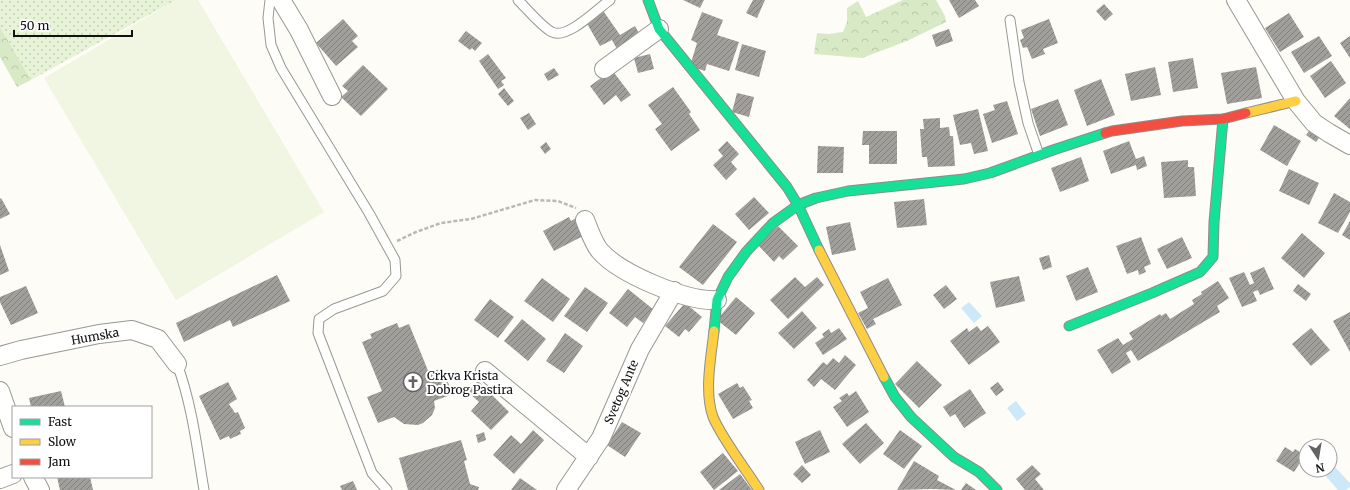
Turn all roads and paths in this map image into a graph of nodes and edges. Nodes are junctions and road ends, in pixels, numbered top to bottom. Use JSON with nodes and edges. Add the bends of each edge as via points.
{"nodes":[{"id":1,"x":270,"y":0,"type":"edge"},
{"id":2,"x":281,"y":0,"type":"edge"},
{"id":3,"x":518,"y":0,"type":"edge"},
{"id":4,"x":610,"y":0,"type":"edge"},
{"id":5,"x":648,"y":0,"type":"edge"},
{"id":6,"x":1236,"y":0,"type":"edge"},
{"id":7,"x":1010,"y":20,"type":"dead end"},
{"id":8,"x":659,"y":29,"type":"junction"},
{"id":9,"x":604,"y":69,"type":"dead end"},
{"id":10,"x":332,"y":96,"type":"dead end"},
{"id":11,"x":1296,"y":101,"type":"junction"},
{"id":12,"x":1223,"y":119,"type":"junction"},
{"id":13,"x":1350,"y":145,"type":"edge"},
{"id":14,"x":1039,"y":155,"type":"junction"},
{"id":15,"x":798,"y":204,"type":"junction"},
{"id":16,"x":585,"y":220,"type":"joint"},
{"id":17,"x":387,"y":246,"type":"junction"},
{"id":18,"x":674,"y":291,"type":"junction"},
{"id":19,"x":718,"y":300,"type":"junction"},
{"id":20,"x":1069,"y":326,"type":"dead end"},
{"id":21,"x":0,"y":356,"type":"edge"},
{"id":22,"x":177,"y":364,"type":"joint"},
{"id":23,"x":485,"y":371,"type":"dead end"},
{"id":24,"x":0,"y":391,"type":"edge"},
{"id":25,"x":12,"y":425,"type":"edge"},
{"id":26,"x":589,"y":457,"type":"junction"},
{"id":27,"x":12,"y":474,"type":"edge"},
{"id":28,"x":34,"y":478,"type":"edge"},
{"id":29,"x":0,"y":479,"type":"edge"},
{"id":30,"x":40,"y":490,"type":"edge"},
{"id":31,"x":204,"y":490,"type":"edge"},
{"id":32,"x":387,"y":490,"type":"edge"},
{"id":33,"x":566,"y":490,"type":"edge"},
{"id":34,"x":759,"y":490,"type":"edge"},
{"id":35,"x":997,"y":490,"type":"edge"}],
"edges":[{"from":1,"to":17,"type":"lane","via":[[268,18],[271,45],[281,68]]},
{"from":2,"to":10,"type":"street"},
{"from":3,"to":4,"type":"lane","via":[[552,33],[562,34],[570,31]]},
{"from":5,"to":8,"type":"street"},
{"from":6,"to":11,"type":"street"},
{"from":7,"to":14,"type":"lane","via":[[1019,82],[1028,123]]},
{"from":8,"to":9,"type":"street"},
{"from":8,"to":15,"type":"street"},
{"from":11,"to":12,"type":"street"},
{"from":11,"to":13,"type":"street","via":[[1314,123]]},
{"from":12,"to":14,"type":"street","via":[[1182,121],[1112,131]]},
{"from":12,"to":20,"type":"street","via":[[1213,256],[1200,272]]},
{"from":14,"to":15,"type":"street","via":[[990,173],[964,179],[848,191]]},
{"from":15,"to":19,"type":"street","via":[[774,223],[746,252],[728,277]]},
{"from":15,"to":35,"type":"street","via":[[831,275],[894,397],[911,417],[954,457],[978,472]]},
{"from":16,"to":17,"type":"path","via":[[573,206],[558,201],[535,200],[471,219],[441,223]]},
{"from":16,"to":18,"type":"street","via":[[599,250],[612,261],[656,286]]},
{"from":17,"to":32,"type":"lane","via":[[395,260],[396,276],[382,291],[334,309],[319,319],[318,333],[372,473]]},
{"from":18,"to":19,"type":"street","via":[[706,301]]},
{"from":18,"to":26,"type":"street","name":"Svetog Ante","via":[[640,349],[610,421]]},
{"from":19,"to":34,"type":"street","via":[[709,380],[713,416]]},
{"from":21,"to":22,"type":"street","name":"Humska","via":[[99,334],[132,330],[158,339]]},
{"from":22,"to":31,"type":"lane","via":[[194,426]]},
{"from":23,"to":26,"type":"street"},
{"from":24,"to":25,"type":"street"},
{"from":26,"to":33,"type":"street","name":"Svetog Ante"},
{"from":27,"to":29,"type":"street"},
{"from":28,"to":30,"type":"street"}]}
